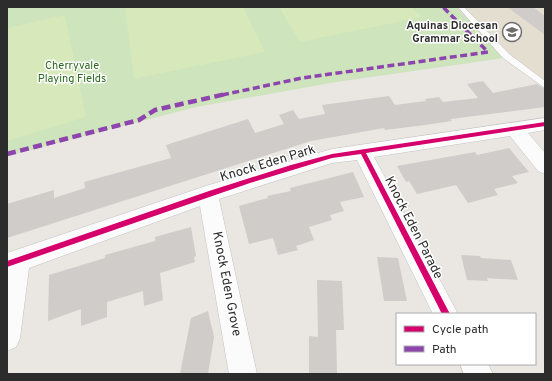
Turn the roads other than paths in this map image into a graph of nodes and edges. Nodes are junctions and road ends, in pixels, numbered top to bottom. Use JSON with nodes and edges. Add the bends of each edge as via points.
{"nodes":[{"id":1,"x":461,"y":7,"type":"edge"},
{"id":2,"x":545,"y":85,"type":"edge"},
{"id":3,"x":545,"y":124,"type":"edge"},
{"id":4,"x":514,"y":128,"type":"junction"},
{"id":5,"x":362,"y":150,"type":"junction"},
{"id":6,"x":545,"y":166,"type":"edge"},
{"id":7,"x":208,"y":195,"type":"junction"},
{"id":8,"x":12,"y":262,"type":"edge"},
{"id":9,"x":445,"y":313,"type":"edge"},
{"id":10,"x":7,"y":338,"type":"edge"},
{"id":11,"x":474,"y":365,"type":"edge"},
{"id":12,"x":243,"y":374,"type":"edge"},
{"id":13,"x":479,"y":374,"type":"edge"}],
"edges":[{"from":1,"to":2,"type":"lane","via":[[506,56]]},
{"from":3,"to":4,"type":"street","name":"Knock Eden Park"},
{"from":4,"to":5,"type":"street","name":"Knock Eden Park"},
{"from":4,"to":6,"type":"street"},
{"from":5,"to":7,"type":"street","name":"Knock Eden Park","via":[[301,164]]},
{"from":5,"to":9,"type":"street","name":"Knock Eden Parade"},
{"from":7,"to":8,"type":"street","name":"Knock Eden Park"},
{"from":7,"to":12,"type":"street","name":"Knock Eden Grove"},
{"from":8,"to":10,"type":"street"},
{"from":11,"to":13,"type":"street"}]}
